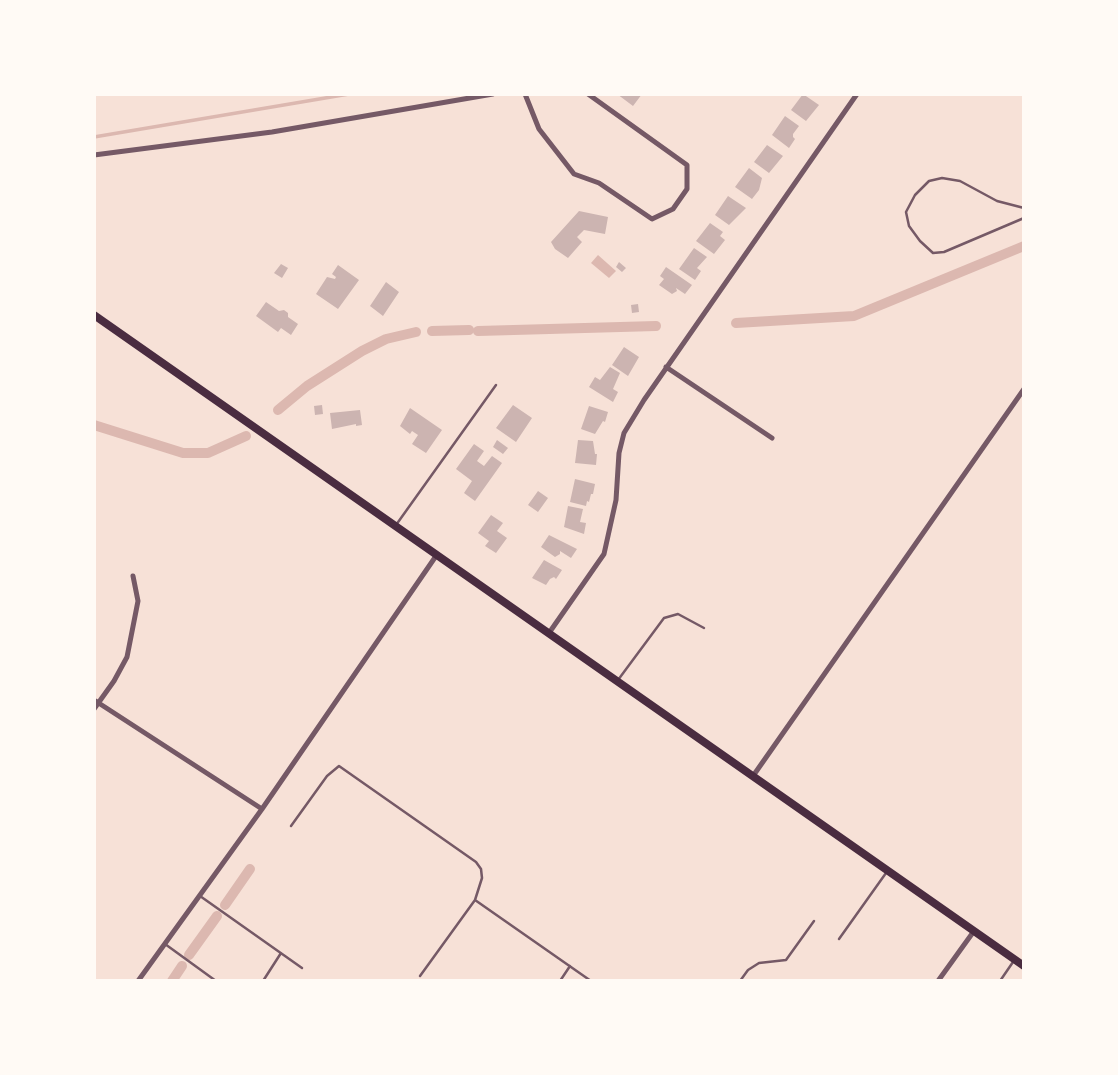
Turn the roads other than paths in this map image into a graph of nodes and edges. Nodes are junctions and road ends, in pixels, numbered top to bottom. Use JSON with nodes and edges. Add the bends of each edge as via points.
{"nodes":[{"id":1,"x":493,"y":94,"type":"edge"},
{"id":2,"x":525,"y":94,"type":"edge"},
{"id":3,"x":588,"y":94,"type":"edge"},
{"id":4,"x":857,"y":94,"type":"edge"},
{"id":5,"x":94,"y":155,"type":"edge"},
{"id":6,"x":1024,"y":208,"type":"edge"},
{"id":7,"x":1024,"y":218,"type":"edge"},
{"id":8,"x":94,"y":315,"type":"edge"},
{"id":9,"x":666,"y":367,"type":"junction"},
{"id":10,"x":496,"y":385,"type":"dead end"},
{"id":11,"x":1024,"y":389,"type":"edge"},
{"id":12,"x":772,"y":438,"type":"dead end"},
{"id":13,"x":395,"y":527,"type":"junction"},
{"id":14,"x":436,"y":556,"type":"junction"},
{"id":15,"x":133,"y":576,"type":"dead end"},
{"id":16,"x":704,"y":628,"type":"dead end"},
{"id":17,"x":549,"y":633,"type":"junction"},
{"id":18,"x":618,"y":681,"type":"junction"},
{"id":19,"x":96,"y":704,"type":"edge"},
{"id":20,"x":752,"y":776,"type":"junction"},
{"id":21,"x":262,"y":809,"type":"junction"},
{"id":22,"x":291,"y":826,"type":"dead end"},
{"id":23,"x":888,"y":871,"type":"junction"},
{"id":24,"x":200,"y":896,"type":"junction"},
{"id":25,"x":475,"y":900,"type":"junction"},
{"id":26,"x":814,"y":921,"type":"dead end"},
{"id":27,"x":974,"y":931,"type":"junction"},
{"id":28,"x":839,"y":939,"type":"dead end"},
{"id":29,"x":165,"y":944,"type":"junction"},
{"id":30,"x":281,"y":953,"type":"junction"},
{"id":31,"x":1014,"y":959,"type":"junction"},
{"id":32,"x":1024,"y":965,"type":"edge"},
{"id":33,"x":570,"y":966,"type":"junction"},
{"id":34,"x":302,"y":968,"type":"dead end"},
{"id":35,"x":420,"y":976,"type":"dead end"},
{"id":36,"x":138,"y":981,"type":"edge"},
{"id":37,"x":216,"y":981,"type":"edge"},
{"id":38,"x":263,"y":981,"type":"edge"},
{"id":39,"x":560,"y":981,"type":"edge"},
{"id":40,"x":591,"y":981,"type":"edge"},
{"id":41,"x":740,"y":981,"type":"edge"},
{"id":42,"x":938,"y":981,"type":"edge"},
{"id":43,"x":1000,"y":981,"type":"edge"}],
"edges":[{"from":1,"to":5,"type":"street","via":[[272,132]]},
{"from":2,"to":3,"type":"street","via":[[539,129],[574,174],[598,183],[652,219],[673,209],[687,189],[687,165]]},
{"from":4,"to":9,"type":"street"},
{"from":6,"to":7,"type":"lane","via":[[942,178],[929,181],[906,212],[909,226],[933,253]]},
{"from":8,"to":13,"type":"main road"},
{"from":9,"to":12,"type":"street"},
{"from":9,"to":17,"type":"street","via":[[624,433],[604,554]]},
{"from":10,"to":13,"type":"lane"},
{"from":11,"to":20,"type":"street"},
{"from":13,"to":14,"type":"main road"},
{"from":14,"to":17,"type":"main road"},
{"from":14,"to":21,"type":"street"},
{"from":15,"to":19,"type":"street","via":[[138,601],[127,657]]},
{"from":16,"to":18,"type":"lane","via":[[678,614],[664,618]]},
{"from":17,"to":18,"type":"main road"},
{"from":18,"to":20,"type":"main road"},
{"from":19,"to":21,"type":"street"},
{"from":20,"to":23,"type":"main road"},
{"from":21,"to":24,"type":"street"},
{"from":22,"to":25,"type":"lane","via":[[339,765],[476,862],[482,878]]},
{"from":23,"to":27,"type":"main road"},
{"from":23,"to":28,"type":"lane"},
{"from":24,"to":29,"type":"street"},
{"from":24,"to":30,"type":"lane"},
{"from":25,"to":33,"type":"lane"},
{"from":25,"to":35,"type":"lane"},
{"from":26,"to":41,"type":"lane","via":[[786,960],[759,962]]},
{"from":27,"to":31,"type":"main road"},
{"from":27,"to":42,"type":"street"},
{"from":29,"to":36,"type":"street"},
{"from":29,"to":37,"type":"lane"},
{"from":30,"to":34,"type":"lane"},
{"from":30,"to":38,"type":"lane"},
{"from":31,"to":32,"type":"main road"},
{"from":31,"to":43,"type":"lane"},
{"from":33,"to":39,"type":"lane"},
{"from":33,"to":40,"type":"lane"}]}
